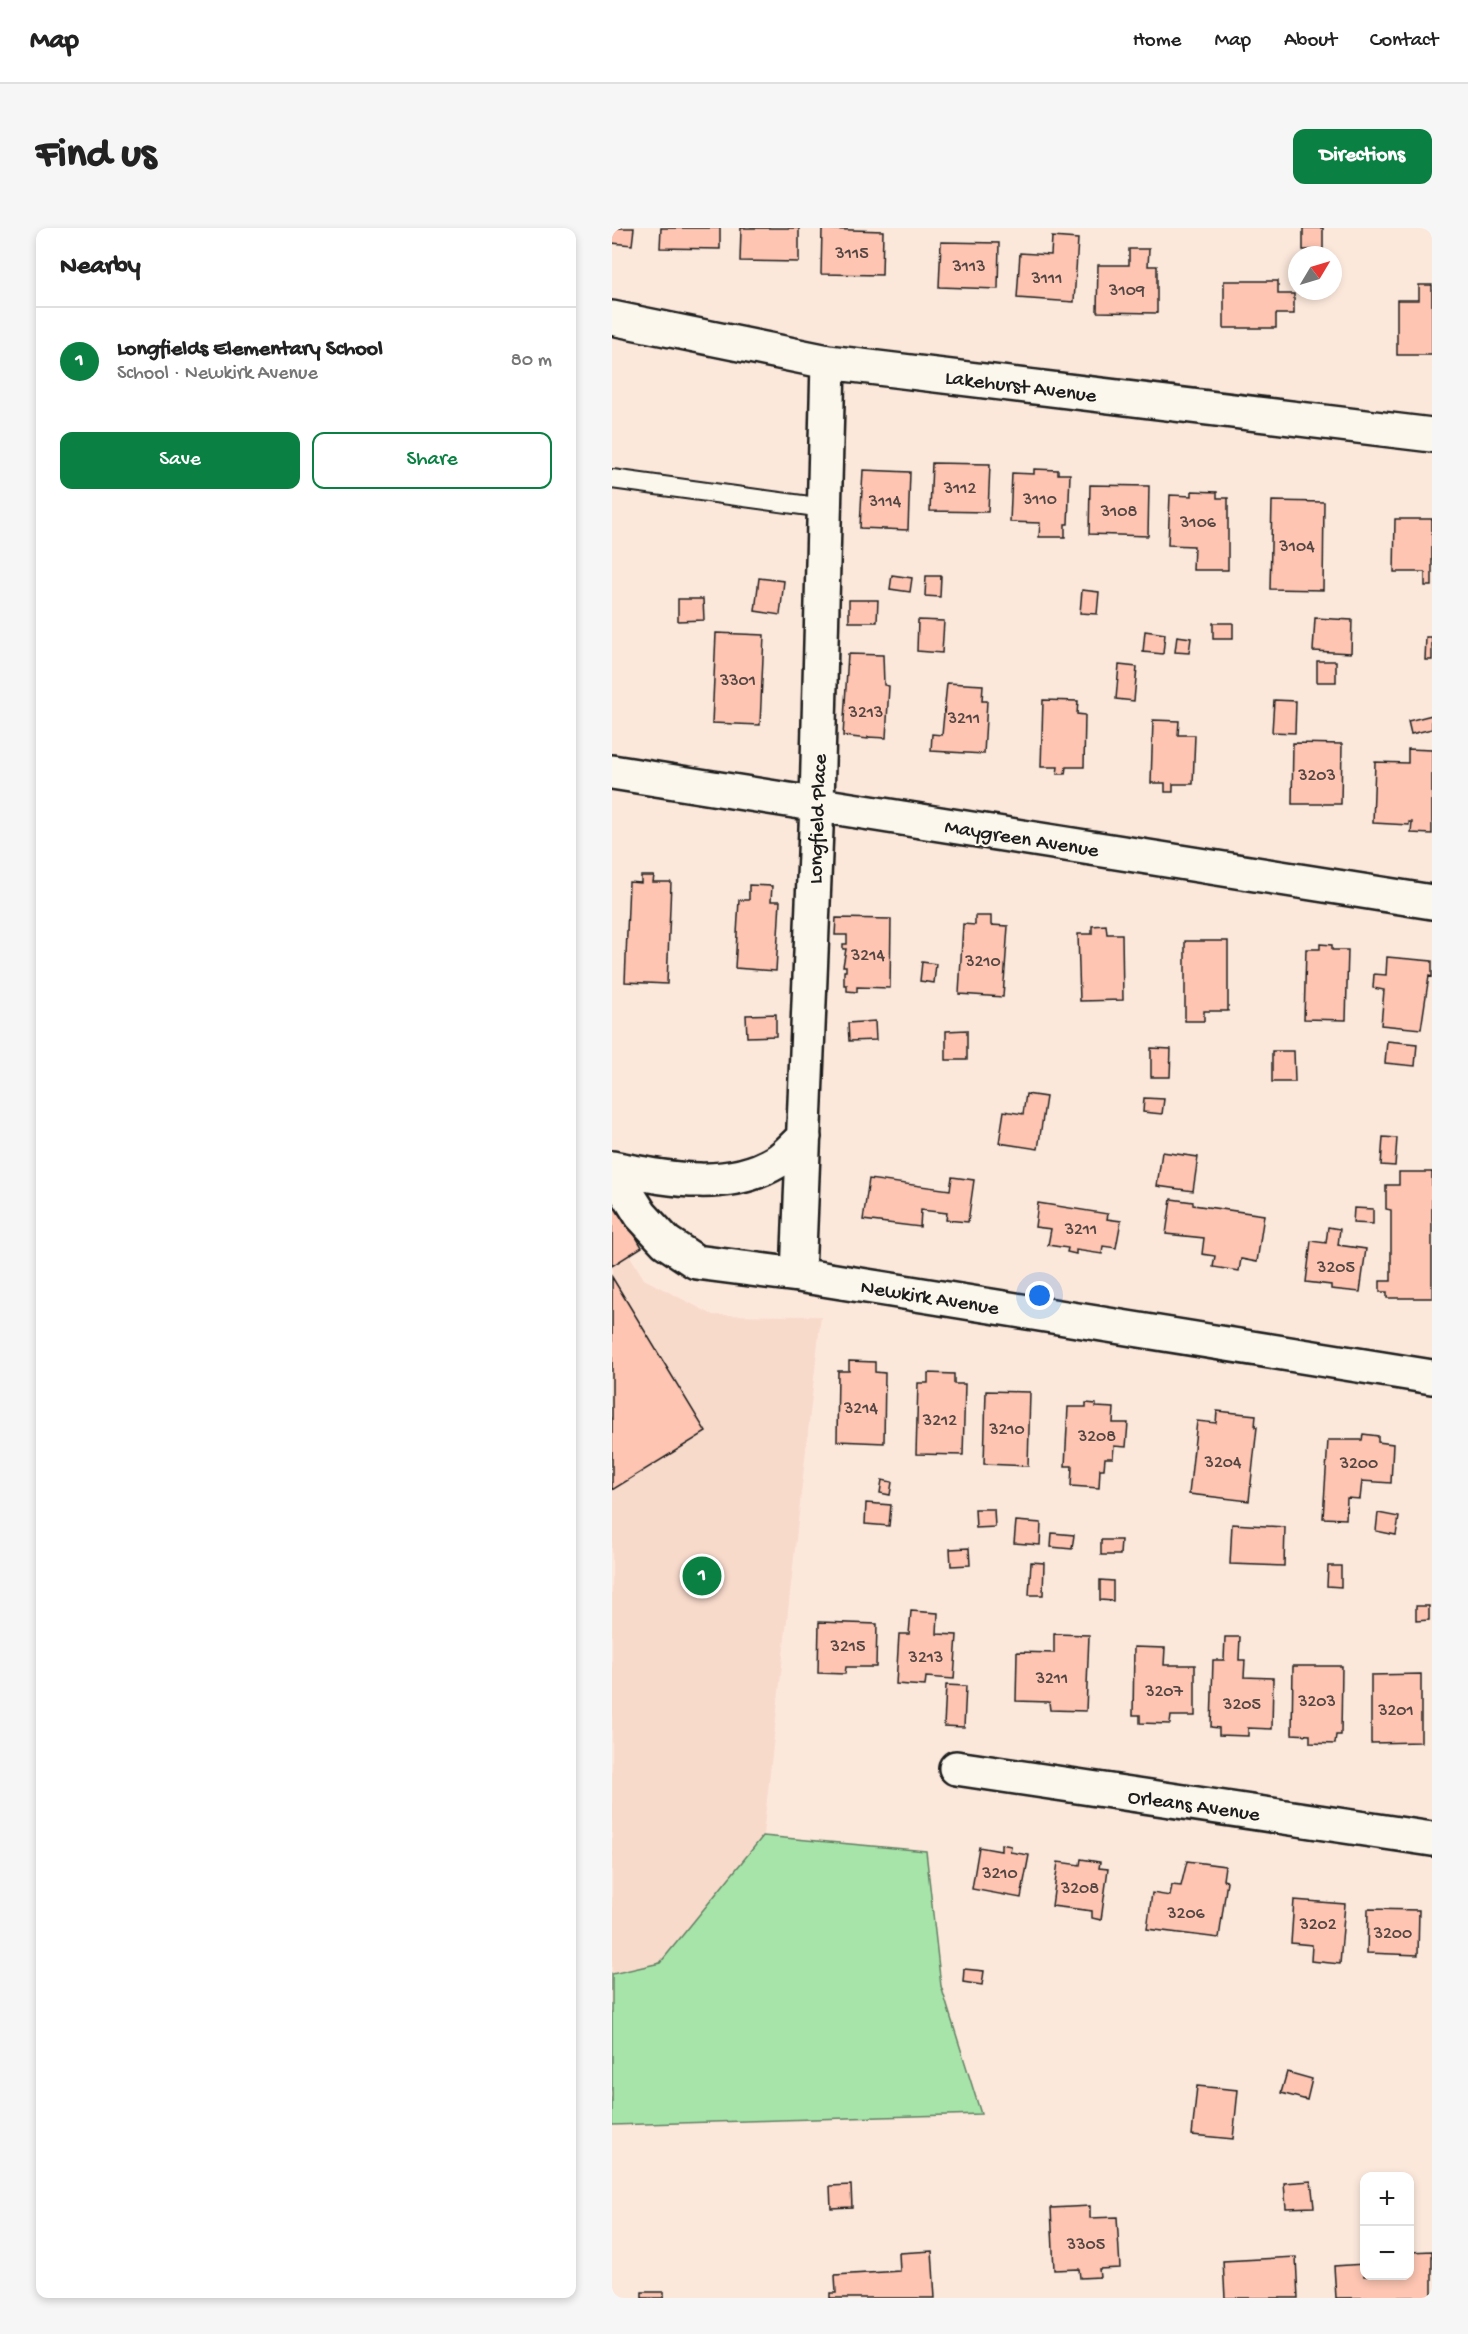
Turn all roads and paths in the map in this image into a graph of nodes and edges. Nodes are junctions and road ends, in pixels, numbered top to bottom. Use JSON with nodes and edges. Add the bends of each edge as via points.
{"nodes":[{"id":1,"x":612,"y":318,"type":"edge"},
{"id":2,"x":828,"y":362,"type":"junction"},
{"id":3,"x":1432,"y":435,"type":"edge"},
{"id":4,"x":612,"y":479,"type":"edge"},
{"id":5,"x":824,"y":508,"type":"junction"},
{"id":6,"x":612,"y":772,"type":"edge"},
{"id":7,"x":817,"y":804,"type":"junction"},
{"id":8,"x":1432,"y":902,"type":"edge"},
{"id":9,"x":804,"y":1137,"type":"junction"},
{"id":10,"x":612,"y":1169,"type":"edge"},
{"id":11,"x":798,"y":1275,"type":"junction"},
{"id":12,"x":1432,"y":1377,"type":"edge"},
{"id":13,"x":956,"y":1768,"type":"dead end"},
{"id":14,"x":1432,"y":1839,"type":"edge"}],
"edges":[{"from":1,"to":2,"type":"street","name":"Lakehurst Avenue"},
{"from":2,"to":3,"type":"street","name":"Lakehurst Avenue"},
{"from":2,"to":5,"type":"street","name":"Longfield Place"},
{"from":4,"to":5,"type":"lane"},
{"from":5,"to":7,"type":"street","name":"Longfield Place"},
{"from":6,"to":7,"type":"street","name":"Maygreen Avenue"},
{"from":7,"to":8,"type":"street","name":"Maygreen Avenue"},
{"from":7,"to":9,"type":"street","name":"Longfield Place"},
{"from":9,"to":10,"type":"street","via":[[776,1162],[740,1177],[668,1179]]},
{"from":9,"to":11,"type":"street","name":"Longfield Place"},
{"from":10,"to":11,"type":"street","name":"Newkirk Avenue","via":[[641,1215],[666,1242],[696,1262]]},
{"from":11,"to":12,"type":"street","name":"Newkirk Avenue"},
{"from":13,"to":14,"type":"street","name":"Orleans Avenue"}]}
